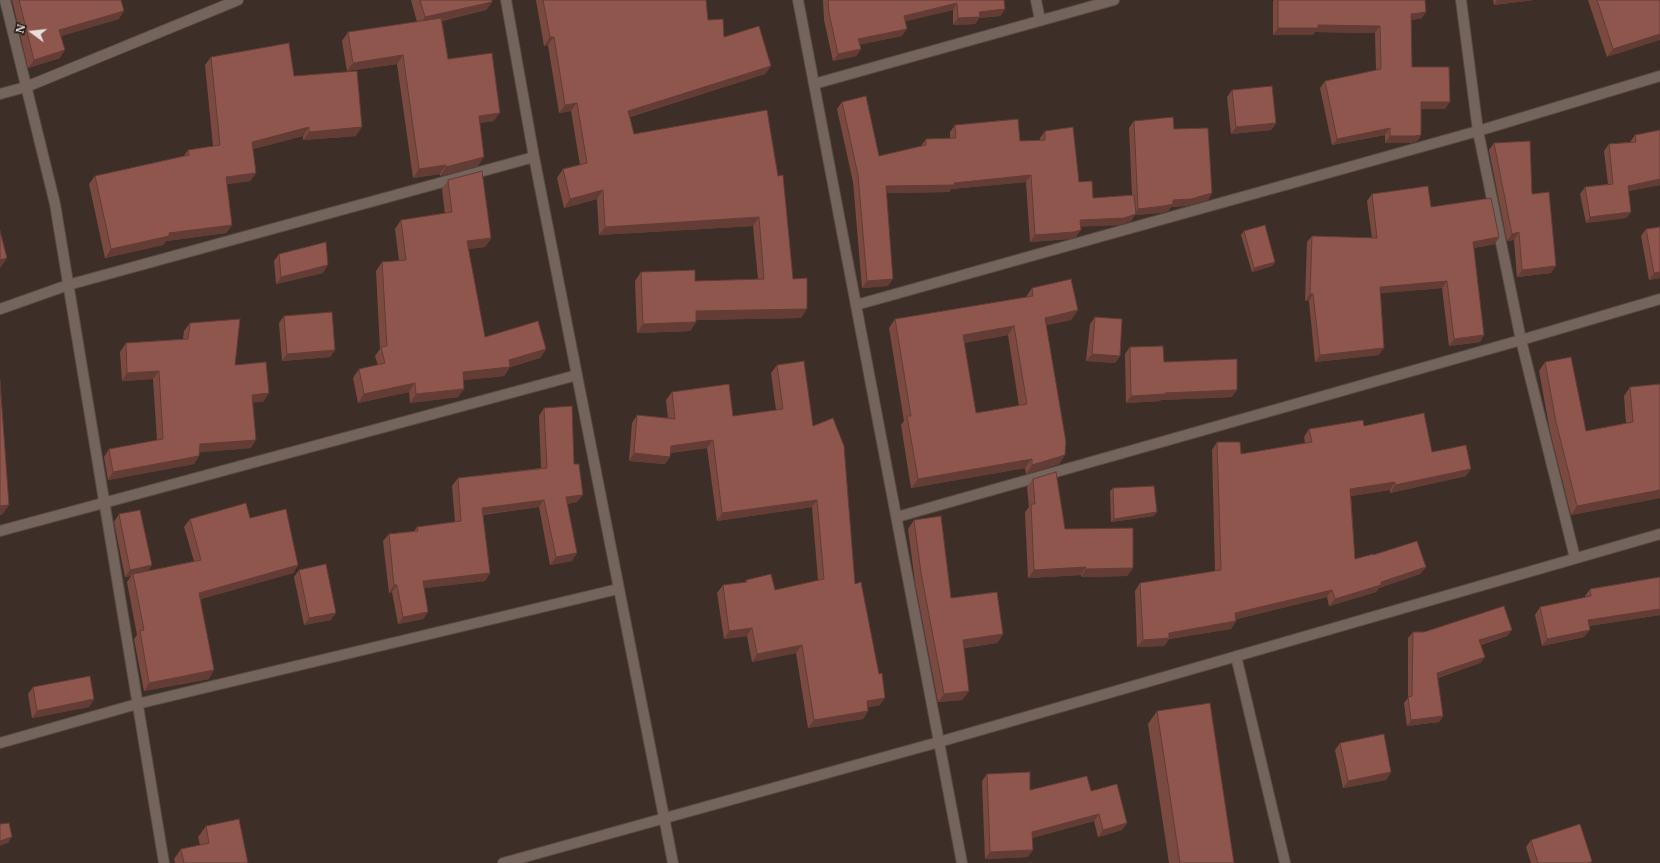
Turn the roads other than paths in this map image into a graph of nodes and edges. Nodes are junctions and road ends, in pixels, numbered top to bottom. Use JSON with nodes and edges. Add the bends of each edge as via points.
{"nodes":[{"id":1,"x":5,"y":0,"type":"edge"},
{"id":2,"x":238,"y":0,"type":"edge"},
{"id":3,"x":506,"y":0,"type":"edge"},
{"id":4,"x":798,"y":0,"type":"edge"},
{"id":5,"x":1036,"y":0,"type":"edge"},
{"id":6,"x":1114,"y":0,"type":"edge"},
{"id":7,"x":1461,"y":0,"type":"edge"},
{"id":8,"x":1040,"y":20,"type":"junction"},
{"id":9,"x":1660,"y":76,"type":"edge"},
{"id":10,"x":814,"y":84,"type":"junction"},
{"id":11,"x":26,"y":87,"type":"junction"},
{"id":12,"x":0,"y":94,"type":"edge"},
{"id":13,"x":1478,"y":131,"type":"junction"},
{"id":14,"x":534,"y":157,"type":"junction"},
{"id":15,"x":68,"y":286,"type":"junction"},
{"id":16,"x":1660,"y":299,"type":"edge"},
{"id":17,"x":856,"y":305,"type":"junction"},
{"id":18,"x":0,"y":309,"type":"edge"},
{"id":19,"x":1521,"y":340,"type":"junction"},
{"id":20,"x":576,"y":376,"type":"junction"},
{"id":21,"x":104,"y":504,"type":"junction"},
{"id":22,"x":897,"y":517,"type":"junction"},
{"id":23,"x":0,"y":531,"type":"edge"},
{"id":24,"x":1660,"y":534,"type":"edge"},
{"id":25,"x":1575,"y":558,"type":"junction"},
{"id":26,"x":618,"y":589,"type":"junction"},
{"id":27,"x":1236,"y":656,"type":"junction"},
{"id":28,"x":138,"y":704,"type":"junction"},
{"id":29,"x":939,"y":742,"type":"junction"},
{"id":30,"x":0,"y":744,"type":"edge"},
{"id":31,"x":663,"y":818,"type":"junction"},
{"id":32,"x":164,"y":863,"type":"edge"},
{"id":33,"x":503,"y":863,"type":"edge"},
{"id":34,"x":672,"y":863,"type":"edge"},
{"id":35,"x":962,"y":863,"type":"edge"},
{"id":36,"x":1285,"y":863,"type":"edge"}],
"edges":[{"from":1,"to":11,"type":"street"},
{"from":2,"to":11,"type":"street"},
{"from":3,"to":14,"type":"street"},
{"from":4,"to":10,"type":"street"},
{"from":5,"to":8,"type":"street"},
{"from":6,"to":8,"type":"street"},
{"from":7,"to":13,"type":"street"},
{"from":8,"to":10,"type":"street"},
{"from":9,"to":13,"type":"street"},
{"from":10,"to":17,"type":"street"},
{"from":11,"to":12,"type":"street"},
{"from":11,"to":15,"type":"street","via":[[54,204]]},
{"from":13,"to":17,"type":"street"},
{"from":13,"to":19,"type":"street"},
{"from":14,"to":15,"type":"street"},
{"from":14,"to":20,"type":"street"},
{"from":15,"to":18,"type":"street"},
{"from":15,"to":21,"type":"street"},
{"from":16,"to":19,"type":"street"},
{"from":17,"to":22,"type":"street"},
{"from":19,"to":22,"type":"street"},
{"from":19,"to":25,"type":"street"},
{"from":20,"to":21,"type":"street"},
{"from":20,"to":26,"type":"street"},
{"from":21,"to":23,"type":"street"},
{"from":21,"to":28,"type":"street"},
{"from":22,"to":29,"type":"street"},
{"from":24,"to":25,"type":"street"},
{"from":25,"to":27,"type":"street"},
{"from":26,"to":28,"type":"street"},
{"from":26,"to":31,"type":"street"},
{"from":27,"to":29,"type":"street"},
{"from":27,"to":36,"type":"street"},
{"from":28,"to":30,"type":"street"},
{"from":28,"to":32,"type":"street"},
{"from":29,"to":31,"type":"street"},
{"from":29,"to":35,"type":"street"},
{"from":31,"to":33,"type":"street"},
{"from":31,"to":34,"type":"street"}]}
